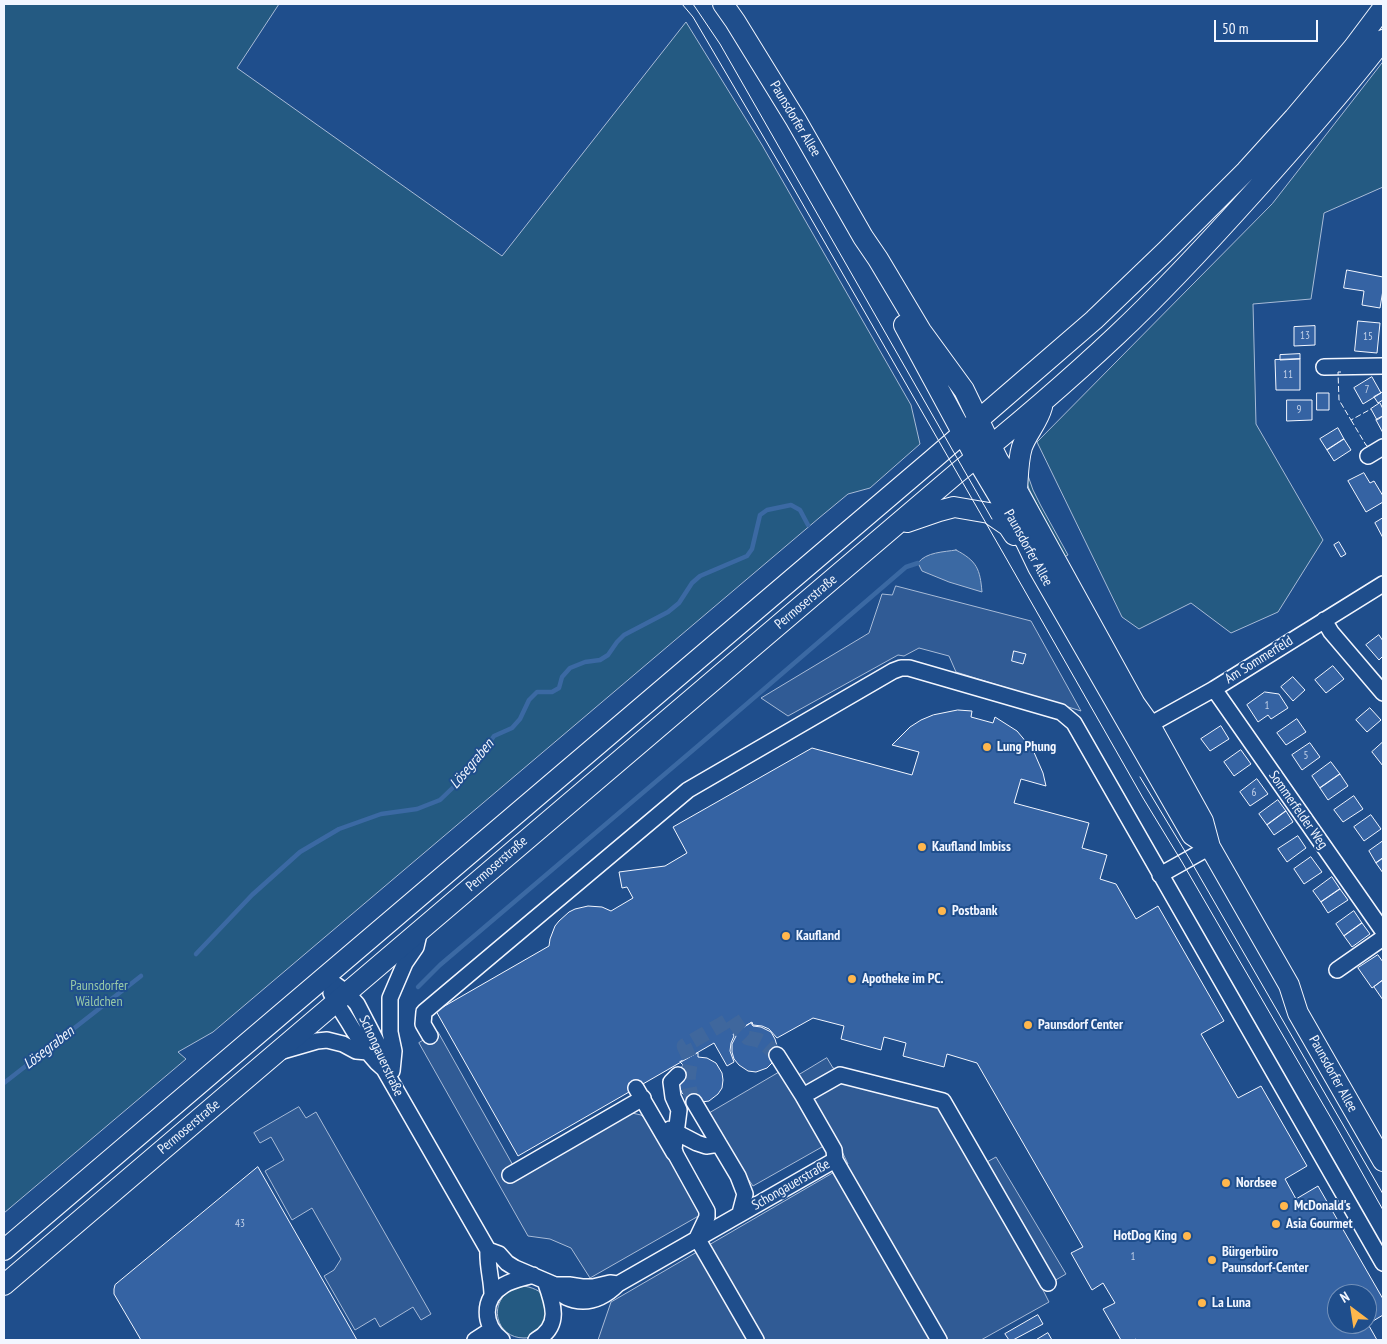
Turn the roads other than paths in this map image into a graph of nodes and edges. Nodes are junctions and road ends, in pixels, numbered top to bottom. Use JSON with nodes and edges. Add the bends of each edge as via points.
{"nodes":[{"id":1,"x":723,"y":4,"type":"edge"},
{"id":2,"x":1383,"y":8,"type":"edge"},
{"id":3,"x":1383,"y":40,"type":"edge"},
{"id":4,"x":863,"y":237,"type":"junction"},
{"id":5,"x":1383,"y":366,"type":"edge"},
{"id":6,"x":1324,"y":367,"type":"dead end"},
{"id":7,"x":1044,"y":401,"type":"junction"},
{"id":8,"x":979,"y":420,"type":"junction"},
{"id":9,"x":963,"y":434,"type":"junction"},
{"id":10,"x":992,"y":446,"type":"junction"},
{"id":11,"x":1383,"y":447,"type":"edge"},
{"id":12,"x":1368,"y":456,"type":"dead end"},
{"id":13,"x":976,"y":458,"type":"junction"},
{"id":14,"x":1017,"y":490,"type":"junction"},
{"id":15,"x":895,"y":526,"type":"junction"},
{"id":16,"x":1038,"y":567,"type":"junction"},
{"id":17,"x":1383,"y":584,"type":"edge"},
{"id":18,"x":1324,"y":620,"type":"junction"},
{"id":19,"x":1214,"y":689,"type":"junction"},
{"id":20,"x":1383,"y":693,"type":"edge"},
{"id":21,"x":1142,"y":729,"type":"junction"},
{"id":22,"x":1210,"y":846,"type":"junction"},
{"id":23,"x":1160,"y":875,"type":"junction"},
{"id":24,"x":420,"y":930,"type":"junction"},
{"id":25,"x":1383,"y":931,"type":"edge"},
{"id":26,"x":1383,"y":938,"type":"edge"},
{"id":27,"x":1337,"y":970,"type":"dead end"},
{"id":28,"x":324,"y":976,"type":"junction"},
{"id":29,"x":1289,"y":985,"type":"junction"},
{"id":30,"x":342,"y":998,"type":"junction"},
{"id":31,"x":430,"y":1036,"type":"dead end"},
{"id":32,"x":278,"y":1052,"type":"junction"},
{"id":33,"x":368,"y":1052,"type":"junction"},
{"id":34,"x":776,"y":1055,"type":"tunnel mouth"},
{"id":35,"x":387,"y":1075,"type":"junction"},
{"id":36,"x":678,"y":1075,"type":"dead end"},
{"id":37,"x":803,"y":1096,"type":"junction"},
{"id":38,"x":694,"y":1102,"type":"tunnel mouth"},
{"id":39,"x":655,"y":1120,"type":"junction"},
{"id":40,"x":676,"y":1132,"type":"junction"},
{"id":41,"x":1383,"y":1137,"type":"edge"},
{"id":42,"x":719,"y":1144,"type":"junction"},
{"id":43,"x":676,"y":1155,"type":"junction"},
{"id":44,"x":835,"y":1160,"type":"junction"},
{"id":45,"x":1383,"y":1162,"type":"edge"},
{"id":46,"x":510,"y":1175,"type":"dead end"},
{"id":47,"x":740,"y":1213,"type":"junction"},
{"id":48,"x":697,"y":1238,"type":"junction"},
{"id":49,"x":4,"y":1250,"type":"edge"},
{"id":50,"x":488,"y":1250,"type":"junction"},
{"id":51,"x":1383,"y":1263,"type":"edge"},
{"id":52,"x":544,"y":1281,"type":"junction"},
{"id":53,"x":1048,"y":1284,"type":"dead end"},
{"id":54,"x":4,"y":1285,"type":"edge"},
{"id":55,"x":492,"y":1295,"type":"junction"},
{"id":56,"x":553,"y":1334,"type":"edge"},
{"id":57,"x":497,"y":1335,"type":"edge"},
{"id":58,"x":475,"y":1340,"type":"edge"},
{"id":59,"x":536,"y":1340,"type":"edge"},
{"id":60,"x":756,"y":1340,"type":"edge"},
{"id":61,"x":938,"y":1340,"type":"edge"}],
"edges":[{"from":1,"to":4,"type":"main road","name":"Paunsdorfer Allee","via":[[796,120]]},
{"from":2,"to":8,"type":"main road","name":"Permoserstraße","via":[[1353,48],[1246,172],[1094,320]]},
{"from":3,"to":7,"type":"main road","name":"Permoserstraße","via":[[1308,132],[1180,274]]},
{"from":4,"to":8,"type":"main road","name":"Paunsdorfer Allee","via":[[921,331],[964,390]]},
{"from":4,"to":9,"type":"main road","name":"Paunsdorfer Allee","via":[[872,265]]},
{"from":5,"to":6,"type":"street"},
{"from":7,"to":10,"type":"main road","name":"Permoserstraße"},
{"from":7,"to":14,"type":"main road","via":[[1019,458]]},
{"from":8,"to":9,"type":"main road","name":"Permoserstraße"},
{"from":8,"to":10,"type":"main road","name":"Paunsdorfer Allee"},
{"from":9,"to":13,"type":"main road","name":"Paunsdorfer Allee"},
{"from":9,"to":28,"type":"main road","name":"Permoserstraße"},
{"from":10,"to":13,"type":"main road","name":"Permoserstraße"},
{"from":10,"to":14,"type":"main road","name":"Paunsdorfer Allee"},
{"from":11,"to":12,"type":"street"},
{"from":13,"to":15,"type":"main road","name":"Permoserstraße"},
{"from":13,"to":16,"type":"main road","name":"Paunsdorfer Allee"},
{"from":14,"to":21,"type":"main road","name":"Paunsdorfer Allee","via":[[1135,704]]},
{"from":15,"to":16,"type":"main road","via":[[954,507],[989,513],[1008,526]]},
{"from":15,"to":24,"type":"main road","name":"Permoserstraße"},
{"from":16,"to":21,"type":"main road","name":"Paunsdorfer Allee"},
{"from":17,"to":18,"type":"street","name":"Am Sommerfeld"},
{"from":18,"to":19,"type":"street","name":"Am Sommerfeld"},
{"from":18,"to":20,"type":"street"},
{"from":19,"to":21,"type":"street","name":"Am Sommerfeld"},
{"from":19,"to":25,"type":"street","name":"Sommerfelder Weg"},
{"from":21,"to":22,"type":"main road","name":"Paunsdorfer Allee","via":[[1203,821]]},
{"from":22,"to":23,"type":"street"},
{"from":22,"to":29,"type":"main road","name":"Paunsdorfer Allee"},
{"from":23,"to":31,"type":"street","via":[[1074,724],[1061,712],[901,668],[688,790],[424,1012],[423,1024]]},
{"from":23,"to":51,"type":"street"},
{"from":24,"to":30,"type":"main road","name":"Permoserstraße"},
{"from":24,"to":35,"type":"street","via":[[416,947],[405,963],[390,998],[390,1032],[394,1051]]},
{"from":26,"to":27,"type":"street"},
{"from":28,"to":30,"type":"street","name":"Schongauerstraße"},
{"from":28,"to":49,"type":"main road","name":"Permoserstraße"},
{"from":29,"to":41,"type":"main road","name":"Paunsdorfer Allee","via":[[1308,1003]]},
{"from":29,"to":45,"type":"main road","name":"Paunsdorfer Allee","via":[[1298,1013]]},
{"from":30,"to":32,"type":"main road","name":"Permoserstraße"},
{"from":30,"to":33,"type":"street"},
{"from":30,"to":35,"type":"street","name":"Schongauerstraße","via":[[357,1004],[384,1056]]},
{"from":32,"to":33,"type":"street","via":[[327,1040]]},
{"from":32,"to":54,"type":"main road","name":"Permoserstraße"},
{"from":33,"to":35,"type":"street"},
{"from":34,"to":37,"type":"street"},
{"from":35,"to":50,"type":"street","name":"Schongauerstraße"},
{"from":36,"to":40,"type":"street","via":[[671,1082],[679,1110]]},
{"from":37,"to":44,"type":"street","via":[[834,1150]]},
{"from":37,"to":53,"type":"street","via":[[840,1075],[943,1101]]},
{"from":38,"to":42,"type":"street"},
{"from":39,"to":40,"type":"street"},
{"from":39,"to":43,"type":"street"},
{"from":39,"to":46,"type":"street","via":[[640,1093]]},
{"from":40,"to":42,"type":"street","via":[[706,1146]]},
{"from":40,"to":43,"type":"street"},
{"from":42,"to":47,"type":"street","via":[[745,1194]]},
{"from":43,"to":48,"type":"street","via":[[707,1211]]},
{"from":44,"to":47,"type":"street","name":"Schongauerstraße"},
{"from":44,"to":61,"type":"street","name":"Schongauerstraße"},
{"from":47,"to":48,"type":"street","name":"Schongauerstraße"},
{"from":48,"to":52,"type":"street","name":"Schongauerstraße","via":[[618,1284],[610,1282],[582,1287]]},
{"from":48,"to":60,"type":"street"},
{"from":50,"to":52,"type":"street","name":"Schongauerstraße","via":[[499,1254],[515,1268]]},
{"from":50,"to":55,"type":"street","name":"Schongauerstraße"},
{"from":52,"to":55,"type":"street","name":"Schongauerstraße","via":[[506,1284]]},
{"from":52,"to":56,"type":"street","via":[[554,1312]]},
{"from":55,"to":57,"type":"street","name":"Schongauerstraße","via":[[487,1311]]},
{"from":56,"to":59,"type":"street","via":[[546,1333]]},
{"from":57,"to":58,"type":"street","name":"Schongauerstraße"}]}
